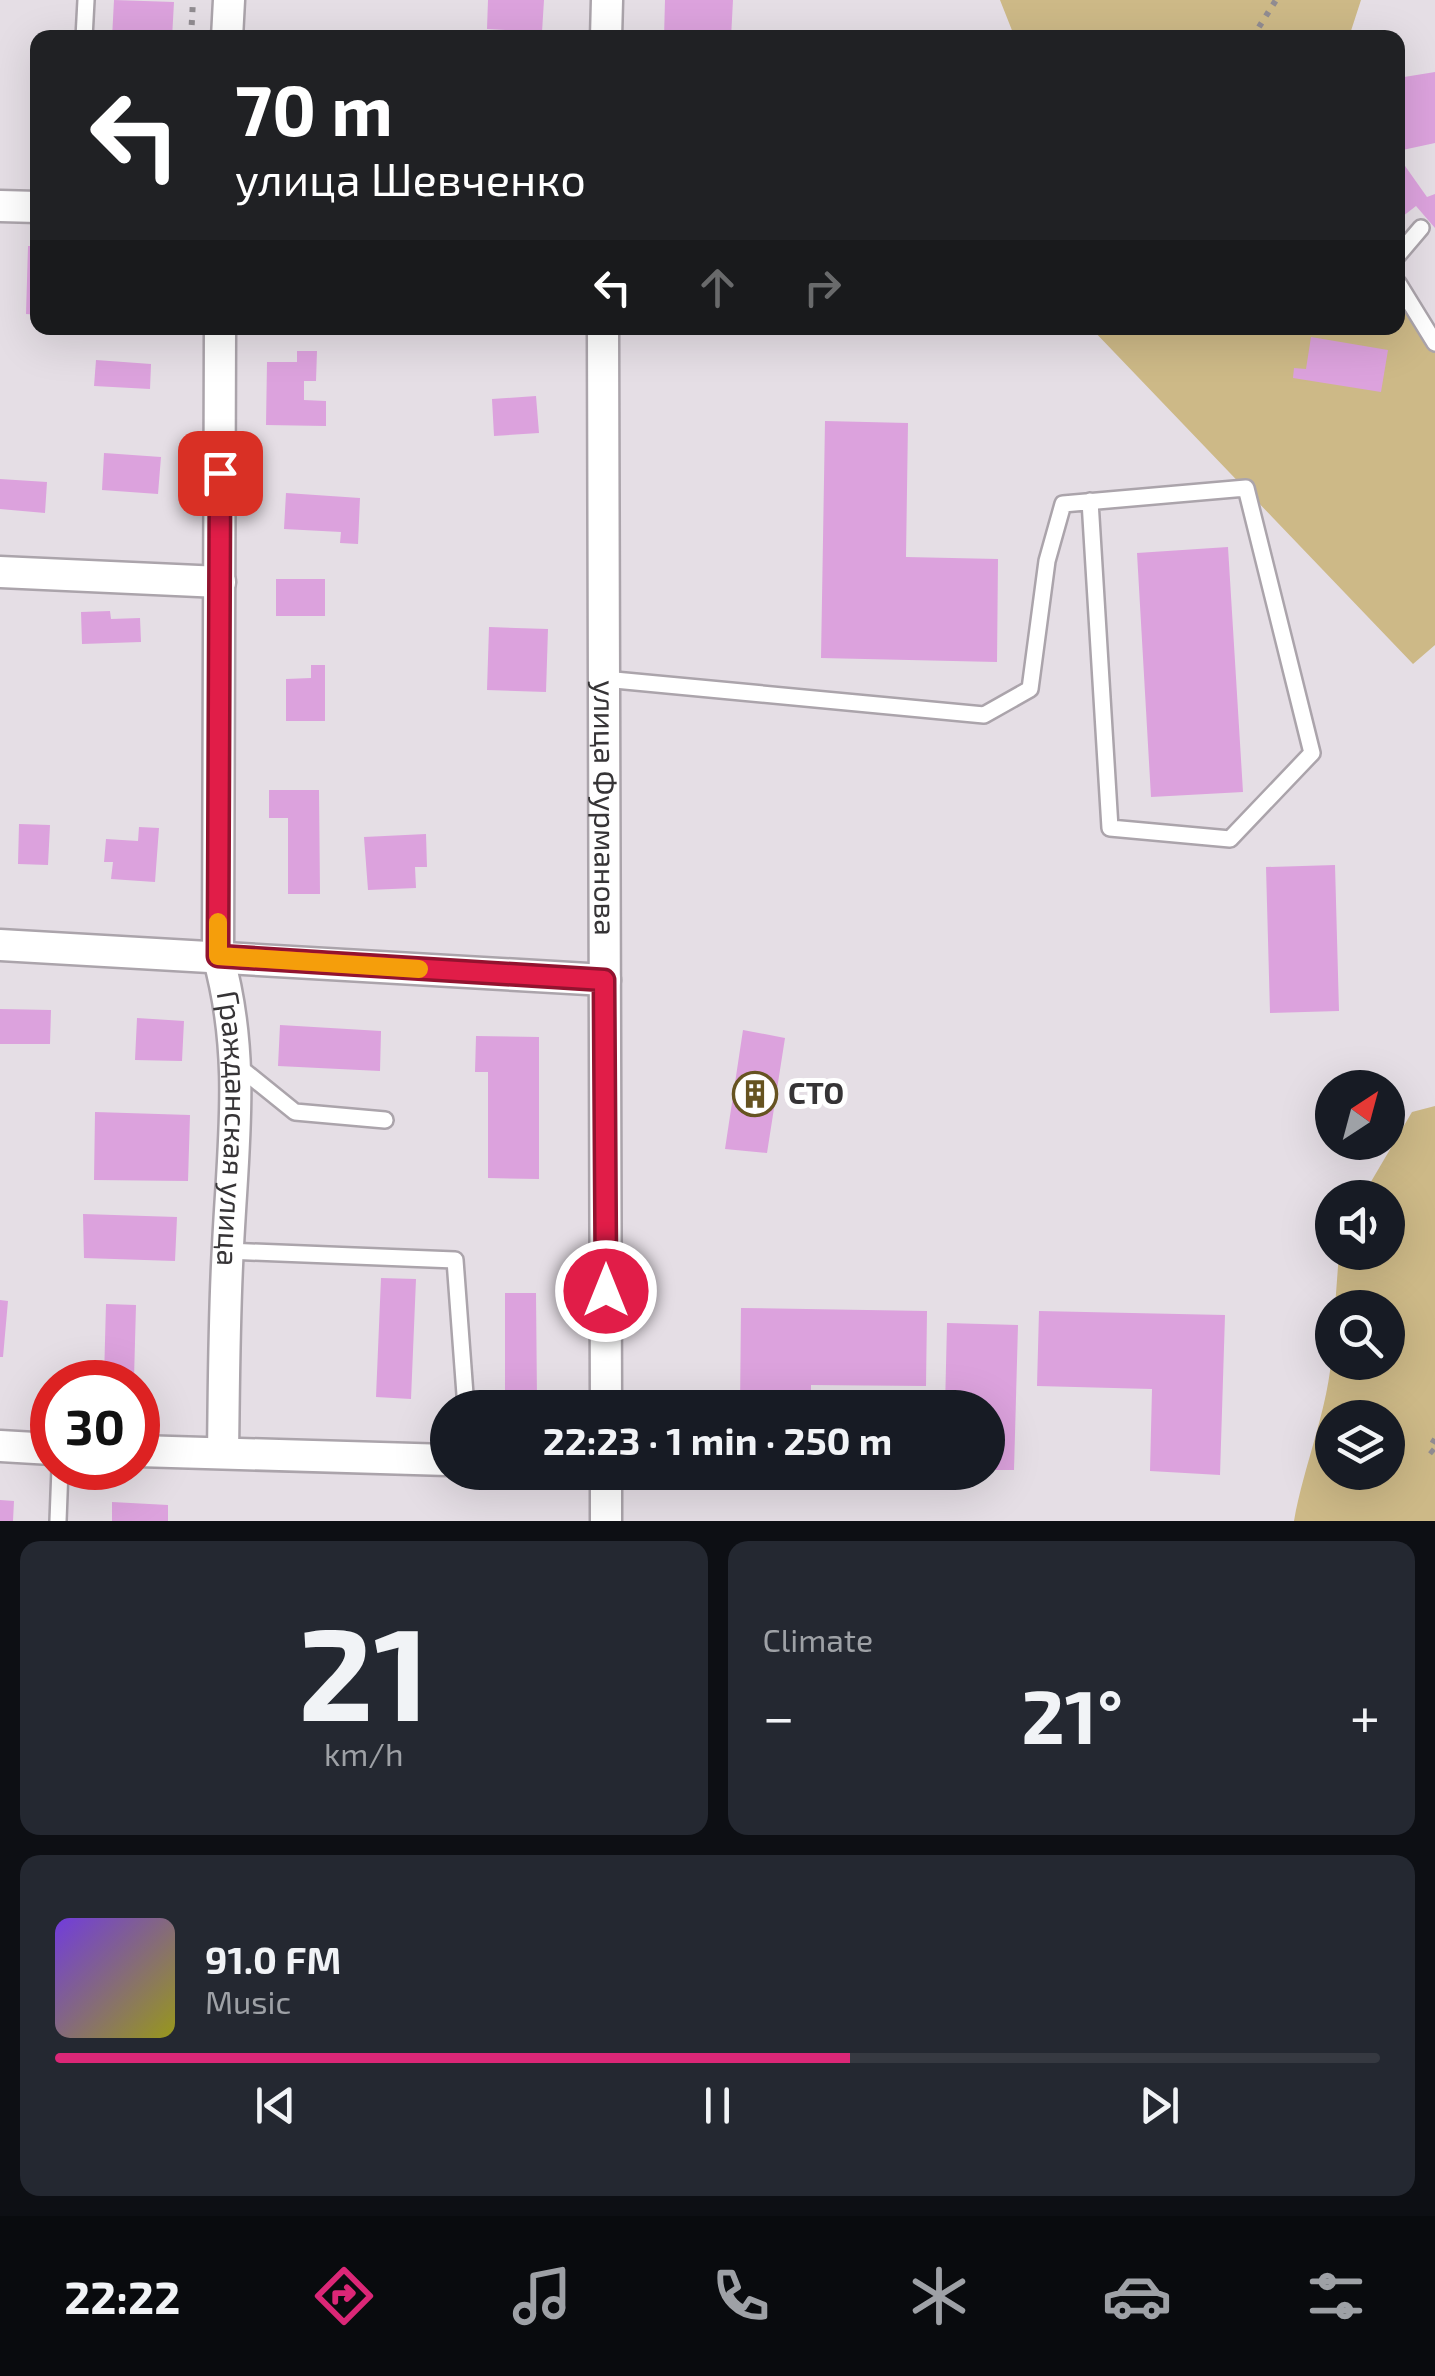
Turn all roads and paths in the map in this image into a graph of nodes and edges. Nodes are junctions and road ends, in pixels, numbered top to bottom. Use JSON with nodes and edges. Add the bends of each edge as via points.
{"nodes":[{"id":1,"x":86,"y":0,"type":"edge"},
{"id":2,"x":193,"y":0,"type":"edge"},
{"id":3,"x":229,"y":0,"type":"edge"},
{"id":4,"x":606,"y":0,"type":"edge"},
{"id":5,"x":1276,"y":0,"type":"edge"},
{"id":6,"x":84,"y":30,"type":"edge"},
{"id":7,"x":191,"y":30,"type":"edge"},
{"id":8,"x":228,"y":30,"type":"edge"},
{"id":9,"x":606,"y":30,"type":"edge"},
{"id":10,"x":1257,"y":30,"type":"edge"},
{"id":11,"x":0,"y":206,"type":"edge"},
{"id":12,"x":30,"y":207,"type":"edge"},
{"id":13,"x":1421,"y":228,"type":"dead end"},
{"id":14,"x":1405,"y":247,"type":"edge"},
{"id":15,"x":1405,"y":294,"type":"edge"},
{"id":16,"x":220,"y":335,"type":"edge"},
{"id":17,"x":603,"y":335,"type":"edge"},
{"id":18,"x":1435,"y":343,"type":"edge"},
{"id":19,"x":1090,"y":501,"type":"junction"},
{"id":20,"x":0,"y":572,"type":"edge"},
{"id":21,"x":220,"y":582,"type":"junction"},
{"id":22,"x":604,"y":679,"type":"junction"},
{"id":23,"x":0,"y":945,"type":"edge"},
{"id":24,"x":218,"y":956,"type":"junction"},
{"id":25,"x":604,"y":980,"type":"junction"},
{"id":26,"x":238,"y":1066,"type":"junction"},
{"id":27,"x":385,"y":1120,"type":"dead end"},
{"id":28,"x":227,"y":1251,"type":"junction"},
{"id":29,"x":465,"y":1390,"type":"edge"},
{"id":30,"x":606,"y":1390,"type":"edge"},
{"id":31,"x":1435,"y":1439,"type":"edge"},
{"id":32,"x":0,"y":1446,"type":"edge"},
{"id":33,"x":30,"y":1447,"type":"edge"},
{"id":34,"x":160,"y":1452,"type":"edge"},
{"id":35,"x":223,"y":1453,"type":"junction"},
{"id":36,"x":1435,"y":1454,"type":"edge"},
{"id":37,"x":430,"y":1459,"type":"edge"},
{"id":38,"x":59,"y":1490,"type":"edge"},
{"id":39,"x":606,"y":1490,"type":"edge"},
{"id":40,"x":58,"y":1521,"type":"edge"},
{"id":41,"x":606,"y":1521,"type":"edge"}],
"edges":[{"from":1,"to":6,"type":"lane"},
{"from":2,"to":7,"type":"path"},
{"from":3,"to":8,"type":"street"},
{"from":4,"to":9,"type":"street"},
{"from":5,"to":10,"type":"path"},
{"from":11,"to":12,"type":"street"},
{"from":13,"to":14,"type":"lane"},
{"from":15,"to":18,"type":"lane"},
{"from":16,"to":21,"type":"street","name":"Гражданская улица"},
{"from":17,"to":22,"type":"street","name":"улица Фурманова"},
{"from":19,"to":19,"type":"lane","via":[[1246,488],[1312,753],[1230,838],[1110,828]]},
{"from":19,"to":22,"type":"lane","via":[[1062,504],[1047,561],[1030,689],[984,715]]},
{"from":20,"to":21,"type":"street"},
{"from":21,"to":24,"type":"street","name":"Гражданская улица"},
{"from":22,"to":25,"type":"street","name":"улица Фурманова"},
{"from":23,"to":24,"type":"street"},
{"from":24,"to":25,"type":"street"},
{"from":24,"to":26,"type":"street","name":"Гражданская улица"},
{"from":25,"to":30,"type":"street","name":"улица Фурманова"},
{"from":26,"to":27,"type":"lane","via":[[295,1112]]},
{"from":26,"to":28,"type":"street","name":"Гражданская улица"},
{"from":28,"to":29,"type":"lane","via":[[456,1260]]},
{"from":28,"to":35,"type":"street","name":"Гражданская улица"},
{"from":31,"to":36,"type":"path","via":[[1429,1449]]},
{"from":32,"to":33,"type":"street"},
{"from":34,"to":35,"type":"street"},
{"from":35,"to":37,"type":"street"},
{"from":38,"to":40,"type":"lane"},
{"from":39,"to":41,"type":"street"}]}
